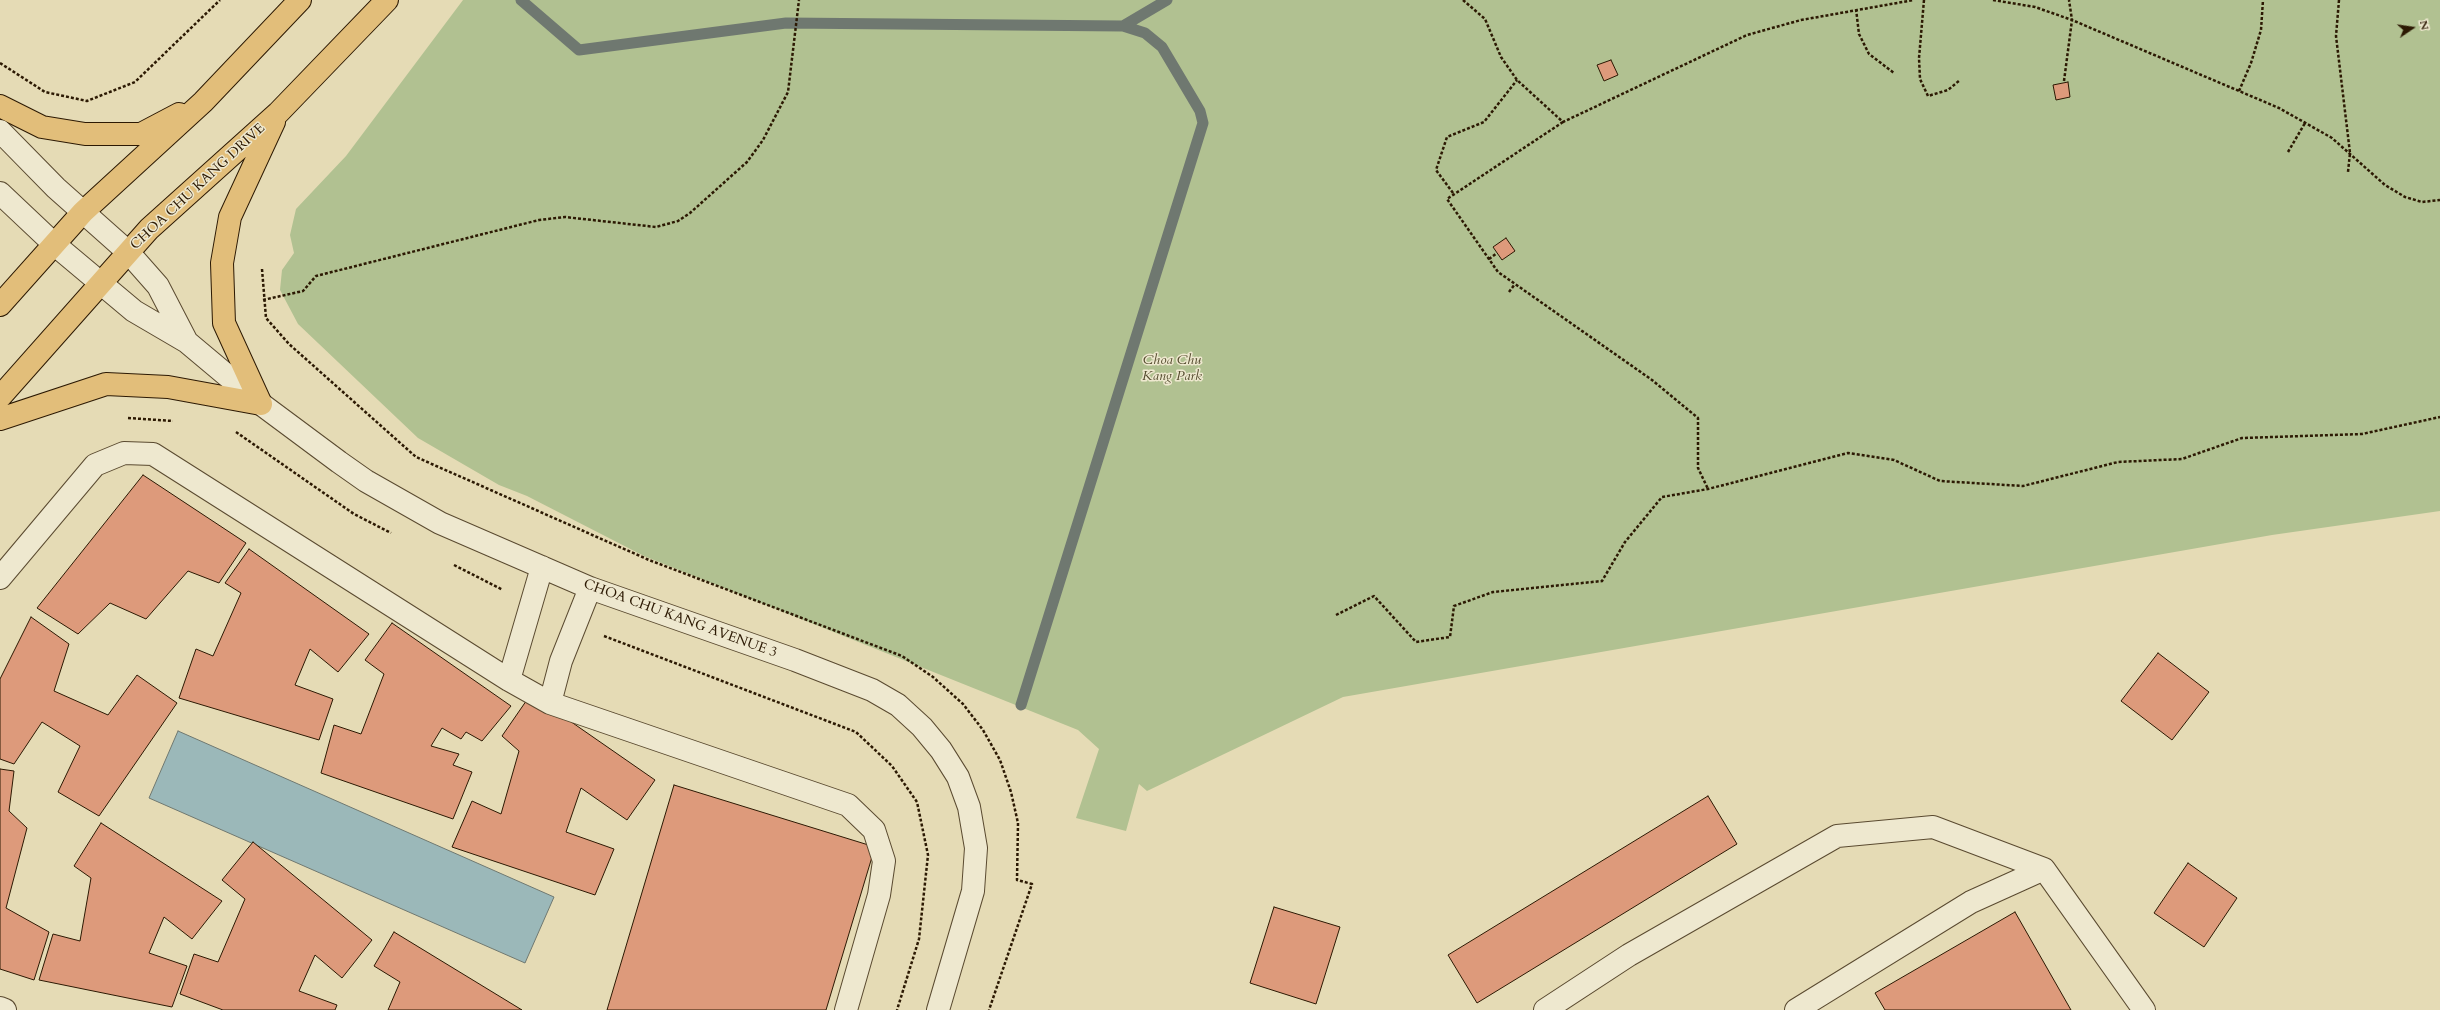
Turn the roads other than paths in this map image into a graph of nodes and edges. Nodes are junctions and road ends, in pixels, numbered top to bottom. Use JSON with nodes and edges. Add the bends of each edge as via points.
{"nodes":[{"id":1,"x":300,"y":0,"type":"edge"},
{"id":2,"x":387,"y":0,"type":"edge"},
{"id":3,"x":203,"y":102,"type":"junction"},
{"id":4,"x":0,"y":106,"type":"edge"},
{"id":5,"x":278,"y":113,"type":"junction"},
{"id":6,"x":0,"y":131,"type":"edge"},
{"id":7,"x":0,"y":193,"type":"edge"},
{"id":8,"x":83,"y":212,"type":"junction"},
{"id":9,"x":54,"y":244,"type":"junction"},
{"id":10,"x":128,"y":252,"type":"junction"},
{"id":11,"x":101,"y":282,"type":"junction"},
{"id":12,"x":0,"y":305,"type":"edge"},
{"id":13,"x":187,"y":342,"type":"junction"},
{"id":14,"x":0,"y":397,"type":"edge"},
{"id":15,"x":261,"y":404,"type":"junction"},
{"id":16,"x":0,"y":419,"type":"edge"},
{"id":17,"x":542,"y":567,"type":"junction"},
{"id":18,"x":0,"y":578,"type":"edge"},
{"id":19,"x":590,"y":588,"type":"junction"},
{"id":20,"x":509,"y":680,"type":"junction"},
{"id":21,"x":550,"y":703,"type":"junction"},
{"id":22,"x":2044,"y":869,"type":"junction"},
{"id":23,"x":0,"y":1008,"type":"edge"},
{"id":24,"x":5,"y":1010,"type":"edge"},
{"id":25,"x":846,"y":1010,"type":"edge"},
{"id":26,"x":938,"y":1010,"type":"edge"},
{"id":27,"x":1545,"y":1010,"type":"edge"},
{"id":28,"x":1796,"y":1010,"type":"edge"},
{"id":29,"x":2144,"y":1010,"type":"edge"}],
"edges":[{"from":1,"to":3,"type":"main road"},
{"from":2,"to":5,"type":"main road","name":"CHOA CHU KANG DRIVE"},
{"from":3,"to":4,"type":"main road","via":[[141,134],[85,134],[42,127]]},
{"from":3,"to":8,"type":"main road"},
{"from":5,"to":10,"type":"main road","name":"CHOA CHU KANG DRIVE","via":[[149,229]]},
{"from":5,"to":15,"type":"main road","via":[[230,217],[222,263],[224,323]]},
{"from":6,"to":8,"type":"street","name":"CHOA CHU KANG AVENUE 3"},
{"from":7,"to":9,"type":"street","name":"CHOA CHU KANG AVENUE 3"},
{"from":8,"to":9,"type":"main road"},
{"from":8,"to":10,"type":"street","name":"CHOA CHU KANG AVENUE 3"},
{"from":9,"to":11,"type":"street","name":"CHOA CHU KANG AVENUE 3"},
{"from":9,"to":12,"type":"main road"},
{"from":10,"to":11,"type":"main road","name":"CHOA CHU KANG DRIVE"},
{"from":10,"to":13,"type":"street","name":"CHOA CHU KANG AVENUE 3","via":[[158,286]]},
{"from":11,"to":13,"type":"street","name":"CHOA CHU KANG AVENUE 3","via":[[134,311]]},
{"from":11,"to":14,"type":"main road","name":"CHOA CHU KANG DRIVE"},
{"from":13,"to":15,"type":"street","name":"CHOA CHU KANG AVENUE 3"},
{"from":15,"to":16,"type":"main road","via":[[168,387],[106,384]]},
{"from":15,"to":17,"type":"street","name":"CHOA CHU KANG AVENUE 3","via":[[366,481],[440,523]]},
{"from":17,"to":19,"type":"street","name":"CHOA CHU KANG AVENUE 3"},
{"from":17,"to":20,"type":"street"},
{"from":18,"to":20,"type":"street","via":[[95,465],[124,453],[153,454]]},
{"from":19,"to":21,"type":"street","via":[[561,661]]},
{"from":19,"to":26,"type":"street","name":"CHOA CHU KANG AVENUE 3","via":[[795,660],[872,690],[898,705],[922,727],[941,750],[958,777],[968,807],[976,848],[973,891]]},
{"from":20,"to":21,"type":"street"},
{"from":21,"to":25,"type":"street","via":[[848,806],[874,830],[884,861],[880,895]]},
{"from":22,"to":27,"type":"street","via":[[1933,827],[1837,836],[1629,955]]},
{"from":22,"to":28,"type":"street","via":[[1971,902]]},
{"from":22,"to":29,"type":"street"},
{"from":23,"to":24,"type":"street"}]}
